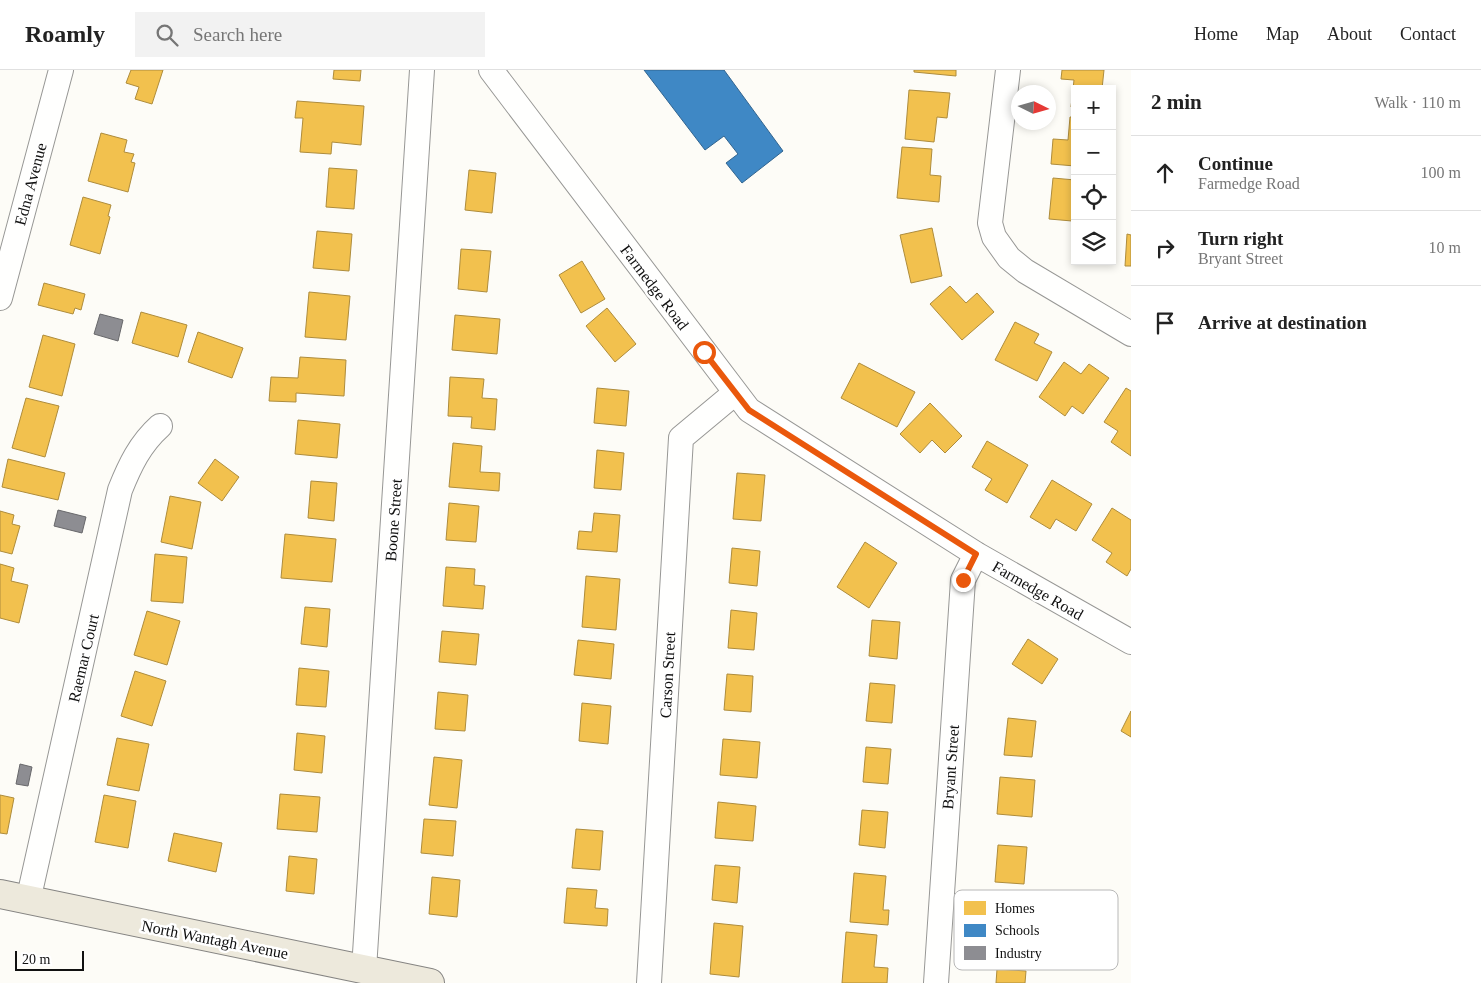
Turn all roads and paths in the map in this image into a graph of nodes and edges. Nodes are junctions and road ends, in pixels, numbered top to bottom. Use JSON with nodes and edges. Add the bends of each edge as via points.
{"nodes":[{"id":1,"x":61,"y":70,"type":"edge"},
{"id":2,"x":422,"y":70,"type":"edge"},
{"id":3,"x":491,"y":70,"type":"edge"},
{"id":4,"x":1008,"y":70,"type":"edge"},
{"id":5,"x":0,"y":298,"type":"edge"},
{"id":6,"x":1131,"y":334,"type":"edge"},
{"id":7,"x":735,"y":393,"type":"junction"},
{"id":8,"x":160,"y":426,"type":"dead end"},
{"id":9,"x":976,"y":554,"type":"junction"},
{"id":10,"x":1131,"y":642,"type":"edge"},
{"id":11,"x":0,"y":894,"type":"edge"},
{"id":12,"x":28,"y":901,"type":"junction"},
{"id":13,"x":364,"y":969,"type":"junction"},
{"id":14,"x":430,"y":983,"type":"edge"},
{"id":15,"x":650,"y":983,"type":"edge"},
{"id":16,"x":936,"y":983,"type":"edge"}],
"edges":[{"from":1,"to":5,"type":"street","name":"Edna Avenue"},
{"from":2,"to":13,"type":"street","name":"Boone Street"},
{"from":3,"to":7,"type":"street","name":"Farmedge Road"},
{"from":4,"to":6,"type":"street","via":[[994,178],[992,231],[1008,258],[1025,271]]},
{"from":7,"to":9,"type":"street","name":"Farmedge Road","via":[[749,410]]},
{"from":7,"to":15,"type":"street","name":"Carson Street","via":[[681,438]]},
{"from":8,"to":12,"type":"street","name":"Raemar Court","via":[[130,463],[120,490]]},
{"from":9,"to":10,"type":"street","name":"Farmedge Road"},
{"from":9,"to":16,"type":"street","name":"Bryant Street","via":[[963,580]]},
{"from":11,"to":12,"type":"main road","name":"North Wantagh Avenue"},
{"from":12,"to":13,"type":"main road","name":"North Wantagh Avenue"},
{"from":13,"to":14,"type":"main road","name":"North Wantagh Avenue"}]}
